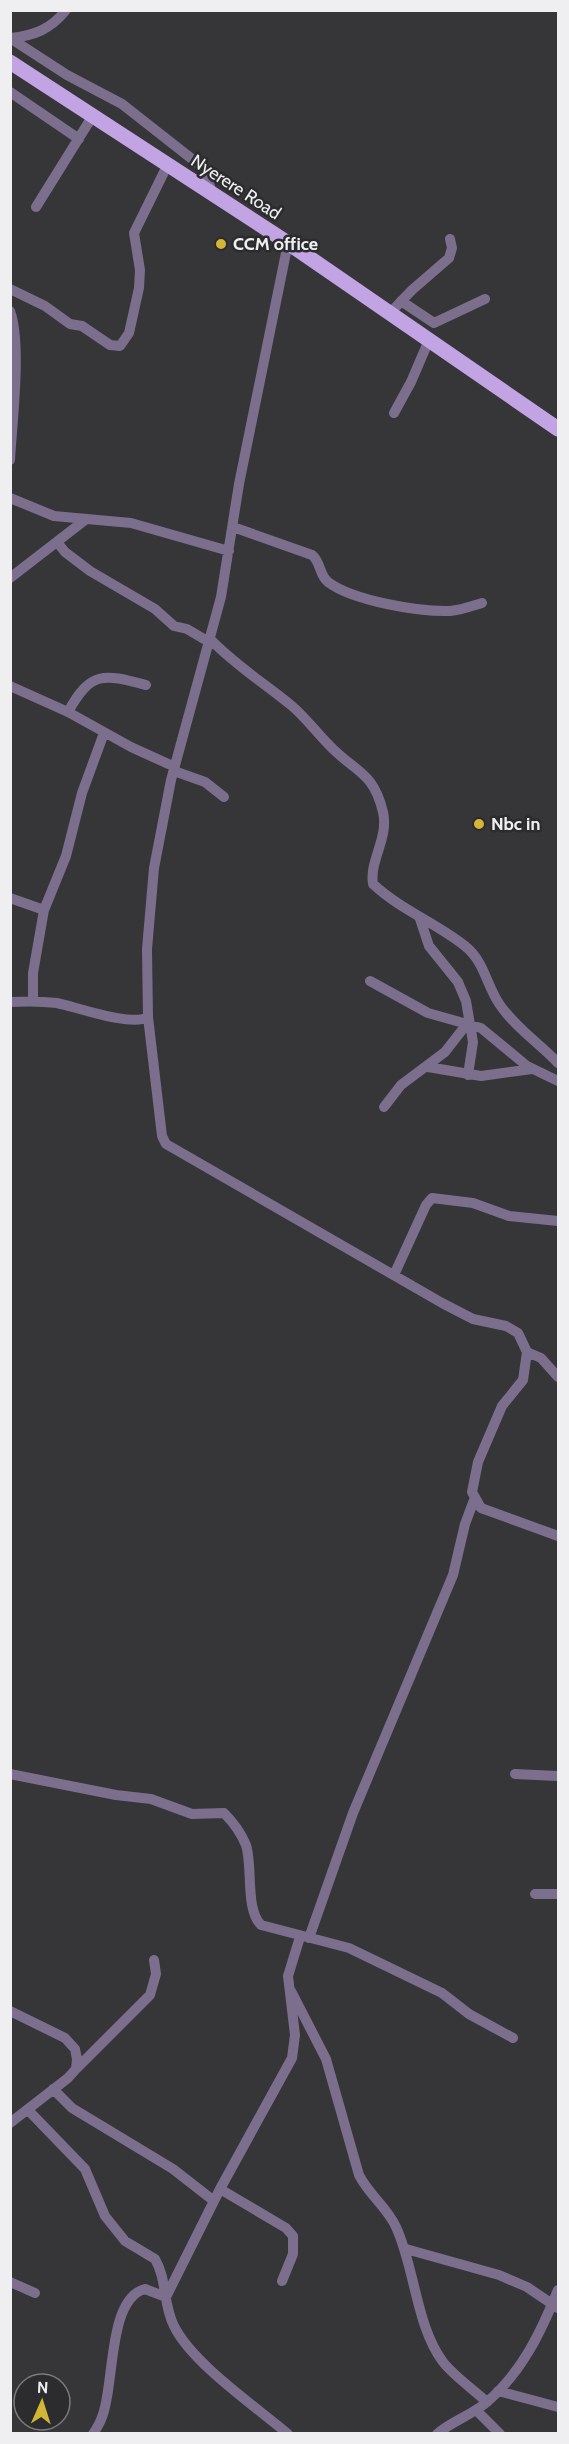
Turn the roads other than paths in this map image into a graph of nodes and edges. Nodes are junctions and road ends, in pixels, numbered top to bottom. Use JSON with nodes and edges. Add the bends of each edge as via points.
{"nodes":[{"id":1,"x":66,"y":10,"type":"edge"},
{"id":2,"x":10,"y":38,"type":"edge"},
{"id":3,"x":10,"y":62,"type":"edge"},
{"id":4,"x":10,"y":92,"type":"edge"},
{"id":5,"x":92,"y":117,"type":"junction"},
{"id":6,"x":79,"y":139,"type":"junction"},
{"id":7,"x":167,"y":166,"type":"junction"},
{"id":8,"x":212,"y":195,"type":"junction"},
{"id":9,"x":36,"y":207,"type":"dead end"},
{"id":10,"x":450,"y":239,"type":"dead end"},
{"id":11,"x":288,"y":243,"type":"junction"},
{"id":12,"x":10,"y":289,"type":"edge"},
{"id":13,"x":485,"y":299,"type":"dead end"},
{"id":14,"x":401,"y":301,"type":"junction"},
{"id":15,"x":10,"y":311,"type":"edge"},
{"id":16,"x":390,"y":313,"type":"junction"},
{"id":17,"x":429,"y":340,"type":"junction"},
{"id":18,"x":394,"y":413,"type":"dead end"},
{"id":19,"x":558,"y":429,"type":"edge"},
{"id":20,"x":10,"y":460,"type":"edge"},
{"id":21,"x":10,"y":498,"type":"edge"},
{"id":22,"x":86,"y":520,"type":"junction"},
{"id":23,"x":233,"y":527,"type":"junction"},
{"id":24,"x":57,"y":542,"type":"junction"},
{"id":25,"x":229,"y":551,"type":"junction"},
{"id":26,"x":10,"y":578,"type":"edge"},
{"id":27,"x":482,"y":603,"type":"dead end"},
{"id":28,"x":209,"y":641,"type":"junction"},
{"id":29,"x":10,"y":686,"type":"edge"},
{"id":30,"x":146,"y":686,"type":"dead end"},
{"id":31,"x":68,"y":712,"type":"junction"},
{"id":32,"x":104,"y":733,"type":"junction"},
{"id":33,"x":175,"y":769,"type":"junction"},
{"id":34,"x":224,"y":797,"type":"dead end"},
{"id":35,"x":10,"y":898,"type":"edge"},
{"id":36,"x":44,"y":910,"type":"junction"},
{"id":37,"x":420,"y":919,"type":"junction"},
{"id":38,"x":370,"y":981,"type":"dead end"},
{"id":39,"x":33,"y":1001,"type":"junction"},
{"id":40,"x":10,"y":1002,"type":"edge"},
{"id":41,"x":148,"y":1017,"type":"junction"},
{"id":42,"x":468,"y":1025,"type":"junction"},
{"id":43,"x":558,"y":1063,"type":"edge"},
{"id":44,"x":428,"y":1066,"type":"junction"},
{"id":45,"x":532,"y":1069,"type":"junction"},
{"id":46,"x":468,"y":1075,"type":"junction"},
{"id":47,"x":558,"y":1081,"type":"edge"},
{"id":48,"x":384,"y":1107,"type":"dead end"},
{"id":49,"x":558,"y":1221,"type":"edge"},
{"id":50,"x":394,"y":1275,"type":"junction"},
{"id":51,"x":528,"y":1352,"type":"junction"},
{"id":52,"x":558,"y":1377,"type":"edge"},
{"id":53,"x":474,"y":1500,"type":"junction"},
{"id":54,"x":558,"y":1536,"type":"edge"},
{"id":55,"x":10,"y":1774,"type":"edge"},
{"id":56,"x":515,"y":1774,"type":"dead end"},
{"id":57,"x":558,"y":1776,"type":"edge"},
{"id":58,"x":535,"y":1894,"type":"dead end"},
{"id":59,"x":558,"y":1894,"type":"edge"},
{"id":60,"x":305,"y":1937,"type":"junction"},
{"id":61,"x":154,"y":1960,"type":"dead end"},
{"id":62,"x":289,"y":1986,"type":"junction"},
{"id":63,"x":10,"y":2011,"type":"edge"},
{"id":64,"x":513,"y":2038,"type":"dead end"},
{"id":65,"x":76,"y":2069,"type":"junction"},
{"id":66,"x":53,"y":2090,"type":"junction"},
{"id":67,"x":29,"y":2111,"type":"junction"},
{"id":68,"x":10,"y":2124,"type":"edge"},
{"id":69,"x":220,"y":2189,"type":"junction"},
{"id":70,"x":214,"y":2201,"type":"junction"},
{"id":71,"x":406,"y":2249,"type":"junction"},
{"id":72,"x":282,"y":2281,"type":"dead end"},
{"id":73,"x":10,"y":2282,"type":"edge"},
{"id":74,"x":558,"y":2290,"type":"edge"},
{"id":75,"x":35,"y":2293,"type":"dead end"},
{"id":76,"x":165,"y":2297,"type":"junction"},
{"id":77,"x":556,"y":2306,"type":"edge"},
{"id":78,"x":498,"y":2391,"type":"junction"},
{"id":79,"x":487,"y":2402,"type":"junction"},
{"id":80,"x":558,"y":2407,"type":"edge"},
{"id":81,"x":476,"y":2410,"type":"junction"},
{"id":82,"x":93,"y":2433,"type":"edge"},
{"id":83,"x":288,"y":2433,"type":"edge"},
{"id":84,"x":437,"y":2433,"type":"edge"},
{"id":85,"x":500,"y":2433,"type":"edge"}],
"edges":[{"from":1,"to":2,"type":"street","via":[[50,27]]},
{"from":2,"to":8,"type":"street","via":[[122,104],[206,170]]},
{"from":3,"to":5,"type":"main road","name":"Nyerere Road"},
{"from":4,"to":6,"type":"street"},
{"from":5,"to":6,"type":"street"},
{"from":5,"to":7,"type":"main road","name":"Nyerere Road"},
{"from":6,"to":9,"type":"street"},
{"from":7,"to":8,"type":"main road","name":"Nyerere Road"},
{"from":7,"to":12,"type":"street","via":[[134,233],[139,288],[129,333],[120,346],[110,345]]},
{"from":8,"to":11,"type":"main road","name":"Nyerere Road"},
{"from":10,"to":14,"type":"street","via":[[449,258]]},
{"from":11,"to":16,"type":"main road","name":"Nyerere Road"},
{"from":11,"to":23,"type":"street"},
{"from":13,"to":14,"type":"street","via":[[434,323]]},
{"from":14,"to":16,"type":"street"},
{"from":15,"to":20,"type":"street","via":[[15,353]]},
{"from":16,"to":17,"type":"main road","name":"Nyerere Road"},
{"from":17,"to":18,"type":"street"},
{"from":17,"to":19,"type":"main road","name":"Nyerere Road"},
{"from":21,"to":22,"type":"street","via":[[54,516]]},
{"from":22,"to":24,"type":"street"},
{"from":22,"to":25,"type":"street","via":[[137,524]]},
{"from":23,"to":25,"type":"street"},
{"from":23,"to":27,"type":"street","via":[[312,555],[327,582],[384,603],[450,611]]},
{"from":24,"to":26,"type":"street"},
{"from":24,"to":28,"type":"street","via":[[90,570],[155,609],[174,626]]},
{"from":25,"to":28,"type":"street"},
{"from":28,"to":33,"type":"street"},
{"from":28,"to":37,"type":"street","via":[[303,715],[330,747],[370,779],[384,816],[373,884]]},
{"from":29,"to":31,"type":"street"},
{"from":30,"to":31,"type":"street","via":[[118,678],[92,681],[80,691]]},
{"from":31,"to":32,"type":"street"},
{"from":32,"to":33,"type":"street"},
{"from":32,"to":36,"type":"street","via":[[82,793],[66,856]]},
{"from":33,"to":34,"type":"street","via":[[205,782]]},
{"from":33,"to":41,"type":"street","via":[[154,868],[148,920]]},
{"from":35,"to":36,"type":"street"},
{"from":36,"to":39,"type":"street","via":[[33,973]]},
{"from":37,"to":42,"type":"street","via":[[432,952],[463,992]]},
{"from":37,"to":43,"type":"street","via":[[465,946],[477,958],[501,1007]]},
{"from":38,"to":42,"type":"street","via":[[428,1013]]},
{"from":39,"to":40,"type":"street"},
{"from":39,"to":41,"type":"street","via":[[128,1018]]},
{"from":41,"to":50,"type":"street","via":[[166,1144]]},
{"from":42,"to":44,"type":"street"},
{"from":42,"to":45,"type":"street","via":[[486,1031]]},
{"from":42,"to":46,"type":"street","via":[[473,1042]]},
{"from":44,"to":46,"type":"street"},
{"from":44,"to":48,"type":"street","via":[[401,1085]]},
{"from":45,"to":46,"type":"street"},
{"from":45,"to":47,"type":"street"},
{"from":49,"to":50,"type":"street","via":[[509,1216],[473,1203],[432,1198]]},
{"from":50,"to":51,"type":"street","via":[[466,1316],[518,1333]]},
{"from":51,"to":52,"type":"street","via":[[541,1358]]},
{"from":51,"to":53,"type":"street","via":[[523,1380],[502,1406],[478,1462]]},
{"from":53,"to":54,"type":"street","via":[[481,1508]]},
{"from":53,"to":60,"type":"street","via":[[453,1575]]},
{"from":55,"to":60,"type":"street","via":[[152,1799],[192,1814],[224,1813],[246,1845],[256,1920],[261,1925]]},
{"from":56,"to":57,"type":"street"},
{"from":58,"to":59,"type":"street"},
{"from":60,"to":62,"type":"street","via":[[290,1965]]},
{"from":60,"to":64,"type":"street","via":[[349,1948],[394,1969],[442,1993]]},
{"from":61,"to":65,"type":"street","via":[[156,1974],[150,1995]]},
{"from":62,"to":69,"type":"street","via":[[292,2058]]},
{"from":62,"to":71,"type":"street","via":[[326,2059],[359,2175],[367,2191],[389,2212]]},
{"from":63,"to":65,"type":"street","via":[[71,2043]]},
{"from":65,"to":66,"type":"street"},
{"from":66,"to":67,"type":"street"},
{"from":66,"to":70,"type":"street","via":[[72,2108],[172,2169]]},
{"from":67,"to":68,"type":"street"},
{"from":67,"to":76,"type":"street","via":[[85,2169],[105,2216],[125,2241],[155,2259]]},
{"from":69,"to":70,"type":"street"},
{"from":69,"to":72,"type":"street","via":[[293,2236],[293,2254]]},
{"from":70,"to":76,"type":"street"},
{"from":71,"to":77,"type":"street","via":[[499,2274]]},
{"from":71,"to":79,"type":"street","via":[[432,2342],[443,2362]]},
{"from":73,"to":75,"type":"street"},
{"from":74,"to":77,"type":"street"},
{"from":76,"to":82,"type":"street","via":[[145,2289],[130,2297],[125,2306],[103,2416]]},
{"from":76,"to":83,"type":"street","via":[[173,2325],[194,2353]]},
{"from":77,"to":78,"type":"street","via":[[518,2369]]},
{"from":78,"to":79,"type":"street"},
{"from":78,"to":80,"type":"street"},
{"from":79,"to":81,"type":"street"},
{"from":81,"to":84,"type":"street"},
{"from":81,"to":85,"type":"street"}]}
